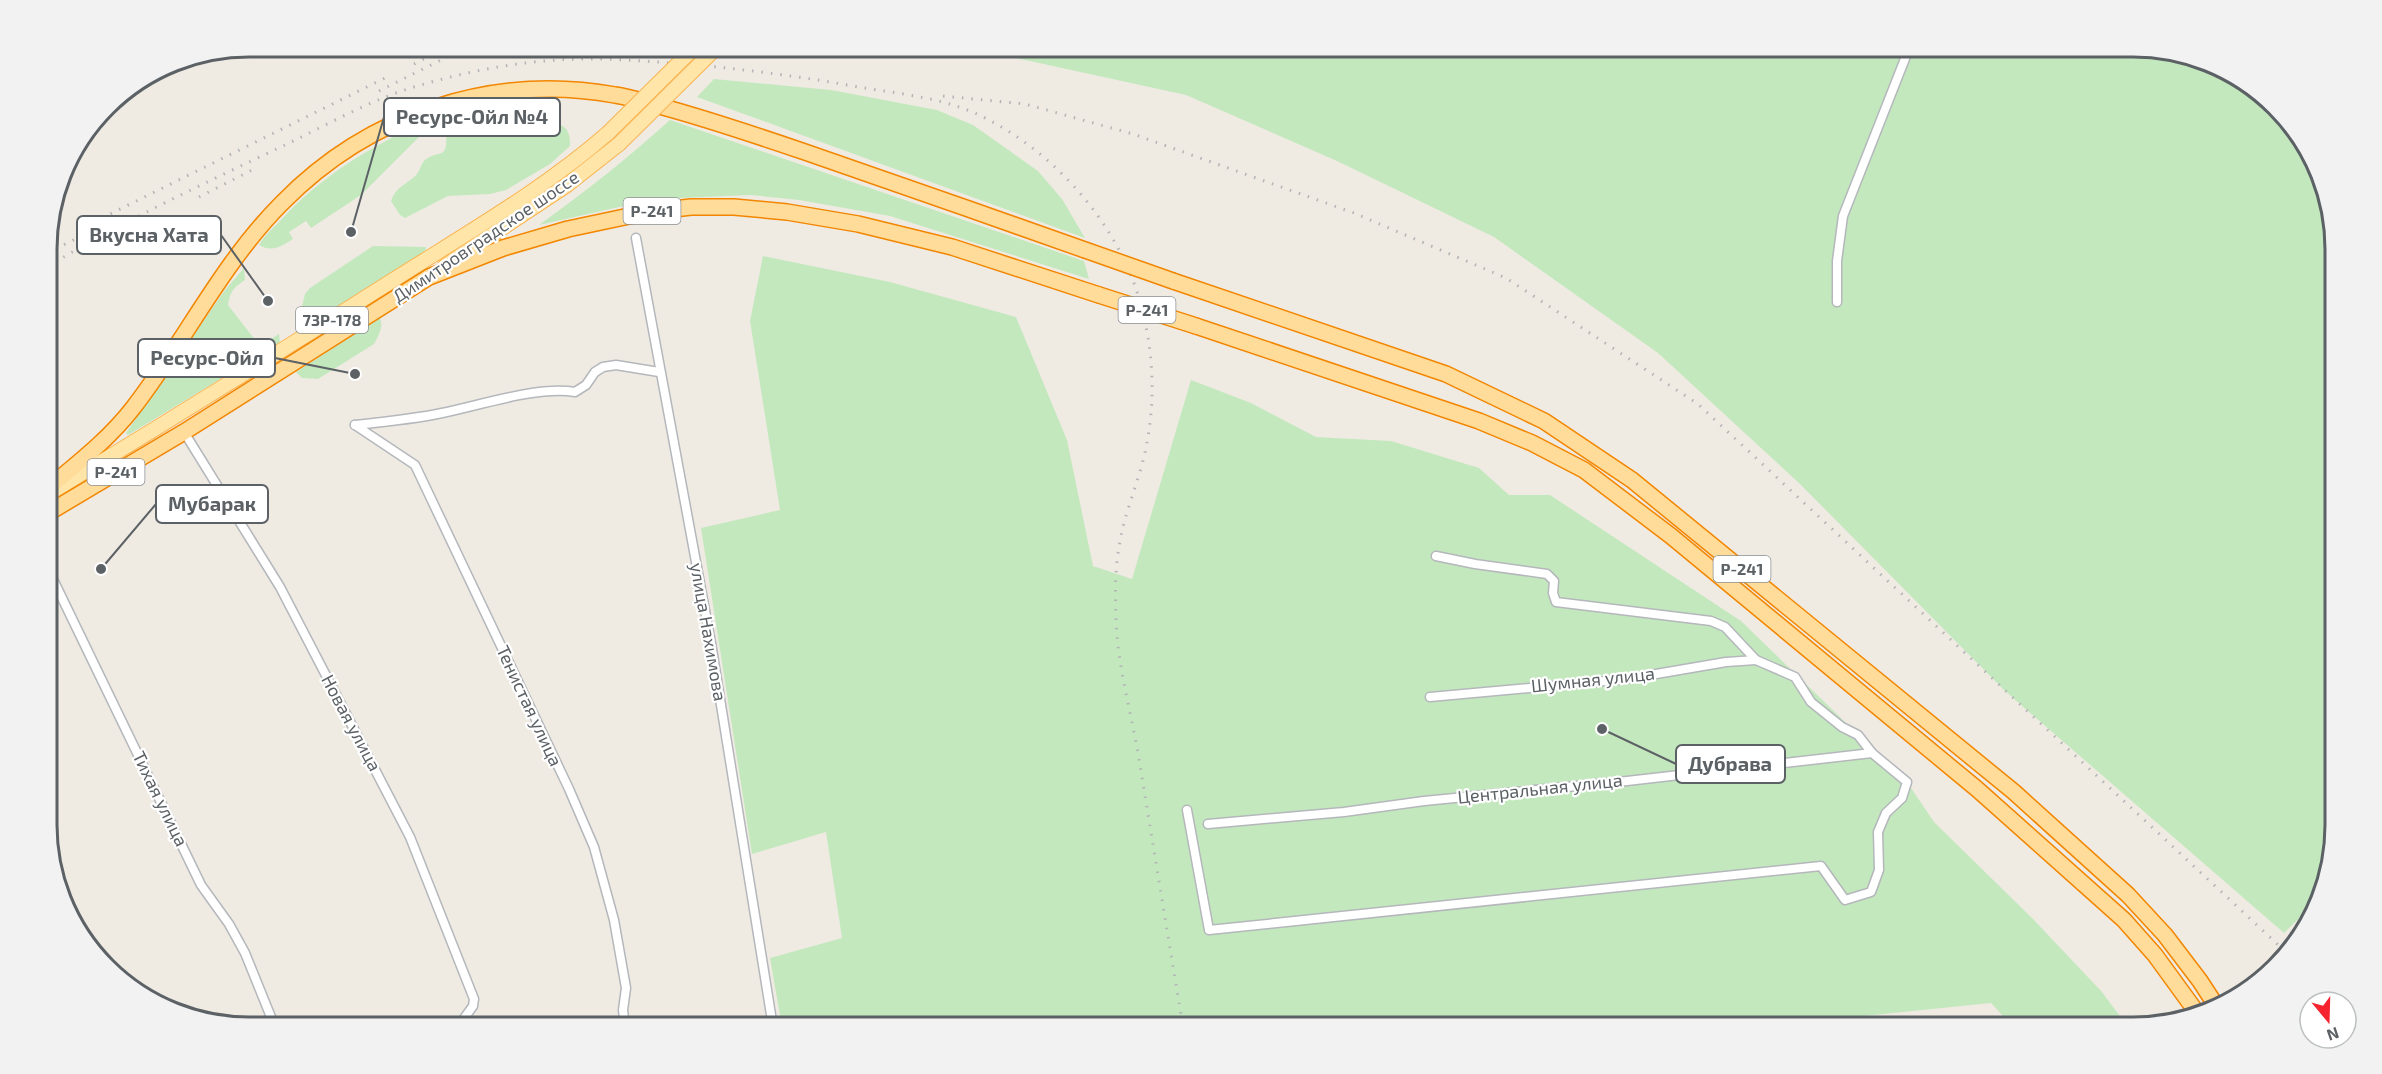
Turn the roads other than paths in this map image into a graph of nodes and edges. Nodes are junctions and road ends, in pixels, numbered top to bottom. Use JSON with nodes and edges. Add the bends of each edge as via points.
{"nodes":[{"id":1,"x":685,"y":57,"type":"edge"},
{"id":2,"x":707,"y":57,"type":"edge"},
{"id":3,"x":1906,"y":57,"type":"edge"},
{"id":4,"x":636,"y":238,"type":"dead end"},
{"id":5,"x":429,"y":277,"type":"junction"},
{"id":6,"x":1837,"y":302,"type":"dead end"},
{"id":7,"x":659,"y":372,"type":"junction"},
{"id":8,"x":184,"y":432,"type":"junction"},
{"id":9,"x":57,"y":480,"type":"edge"},
{"id":10,"x":57,"y":489,"type":"edge"},
{"id":11,"x":57,"y":508,"type":"edge"},
{"id":12,"x":1436,"y":556,"type":"dead end"},
{"id":13,"x":57,"y":588,"type":"edge"},
{"id":14,"x":1756,"y":660,"type":"junction"},
{"id":15,"x":1430,"y":697,"type":"dead end"},
{"id":16,"x":1872,"y":753,"type":"junction"},
{"id":17,"x":1187,"y":810,"type":"dead end"},
{"id":18,"x":1208,"y":824,"type":"dead end"},
{"id":19,"x":2212,"y":999,"type":"edge"},
{"id":20,"x":2193,"y":1007,"type":"edge"},
{"id":21,"x":271,"y":1017,"type":"edge"},
{"id":22,"x":465,"y":1017,"type":"edge"},
{"id":23,"x":623,"y":1017,"type":"edge"},
{"id":24,"x":771,"y":1017,"type":"edge"}],
"edges":[{"from":1,"to":10,"type":"main road","name":"Димитровградское шоссе","number":"73Р-178","bridge":true,"via":[[608,133],[561,170],[283,351]]},
{"from":2,"to":5,"type":"main road","name":"Димитровградское шоссе","bridge":true,"via":[[619,144],[567,185]]},
{"from":3,"to":6,"type":"street","via":[[1843,216]]},
{"from":4,"to":7,"type":"street","name":"улица Нахимова"},
{"from":5,"to":8,"type":"highway","name":"Димитровградское шоссе","number":"Р-241"},
{"from":5,"to":20,"type":"highway","number":"Р-241","bridge":true,"via":[[503,248],[648,212],[691,207],[787,212],[952,247],[1479,421],[1584,471],[1671,536],[1977,789],[2124,920]]},
{"from":7,"to":23,"type":"street","name":"Тенистая улица","via":[[616,365],[603,367],[575,392],[560,389],[355,425],[415,465],[573,799],[594,847],[614,920],[626,988]]},
{"from":7,"to":24,"type":"street","name":"улица Нахимова","via":[[711,643]]},
{"from":8,"to":11,"type":"highway","name":"Димитровградское шоссе","number":"Р-241"},
{"from":8,"to":22,"type":"street","name":"Новая улица","via":[[280,587],[410,837],[474,999]]},
{"from":9,"to":19,"type":"highway","number":"Р-241","bridge":true,"via":[[132,410],[262,223],[332,160],[369,135],[466,97],[566,88],[617,95],[701,117],[1446,374],[1544,421],[1632,480],[2014,792],[2127,895],[2165,935]]},
{"from":12,"to":14,"type":"street","via":[[1547,574],[1554,581],[1556,602],[1711,621],[1725,627]]},
{"from":13,"to":21,"type":"street","name":"Тихая улица","via":[[201,885],[245,953]]},
{"from":14,"to":15,"type":"street","name":"Шумная улица","via":[[1627,679]]},
{"from":14,"to":16,"type":"street","via":[[1795,677],[1811,702],[1858,735]]},
{"from":16,"to":17,"type":"street","via":[[1907,782],[1902,798],[1886,813],[1878,832],[1879,870],[1871,892],[1845,900],[1821,866],[1209,930]]},
{"from":16,"to":18,"type":"street","name":"Центральная улица"}]}
